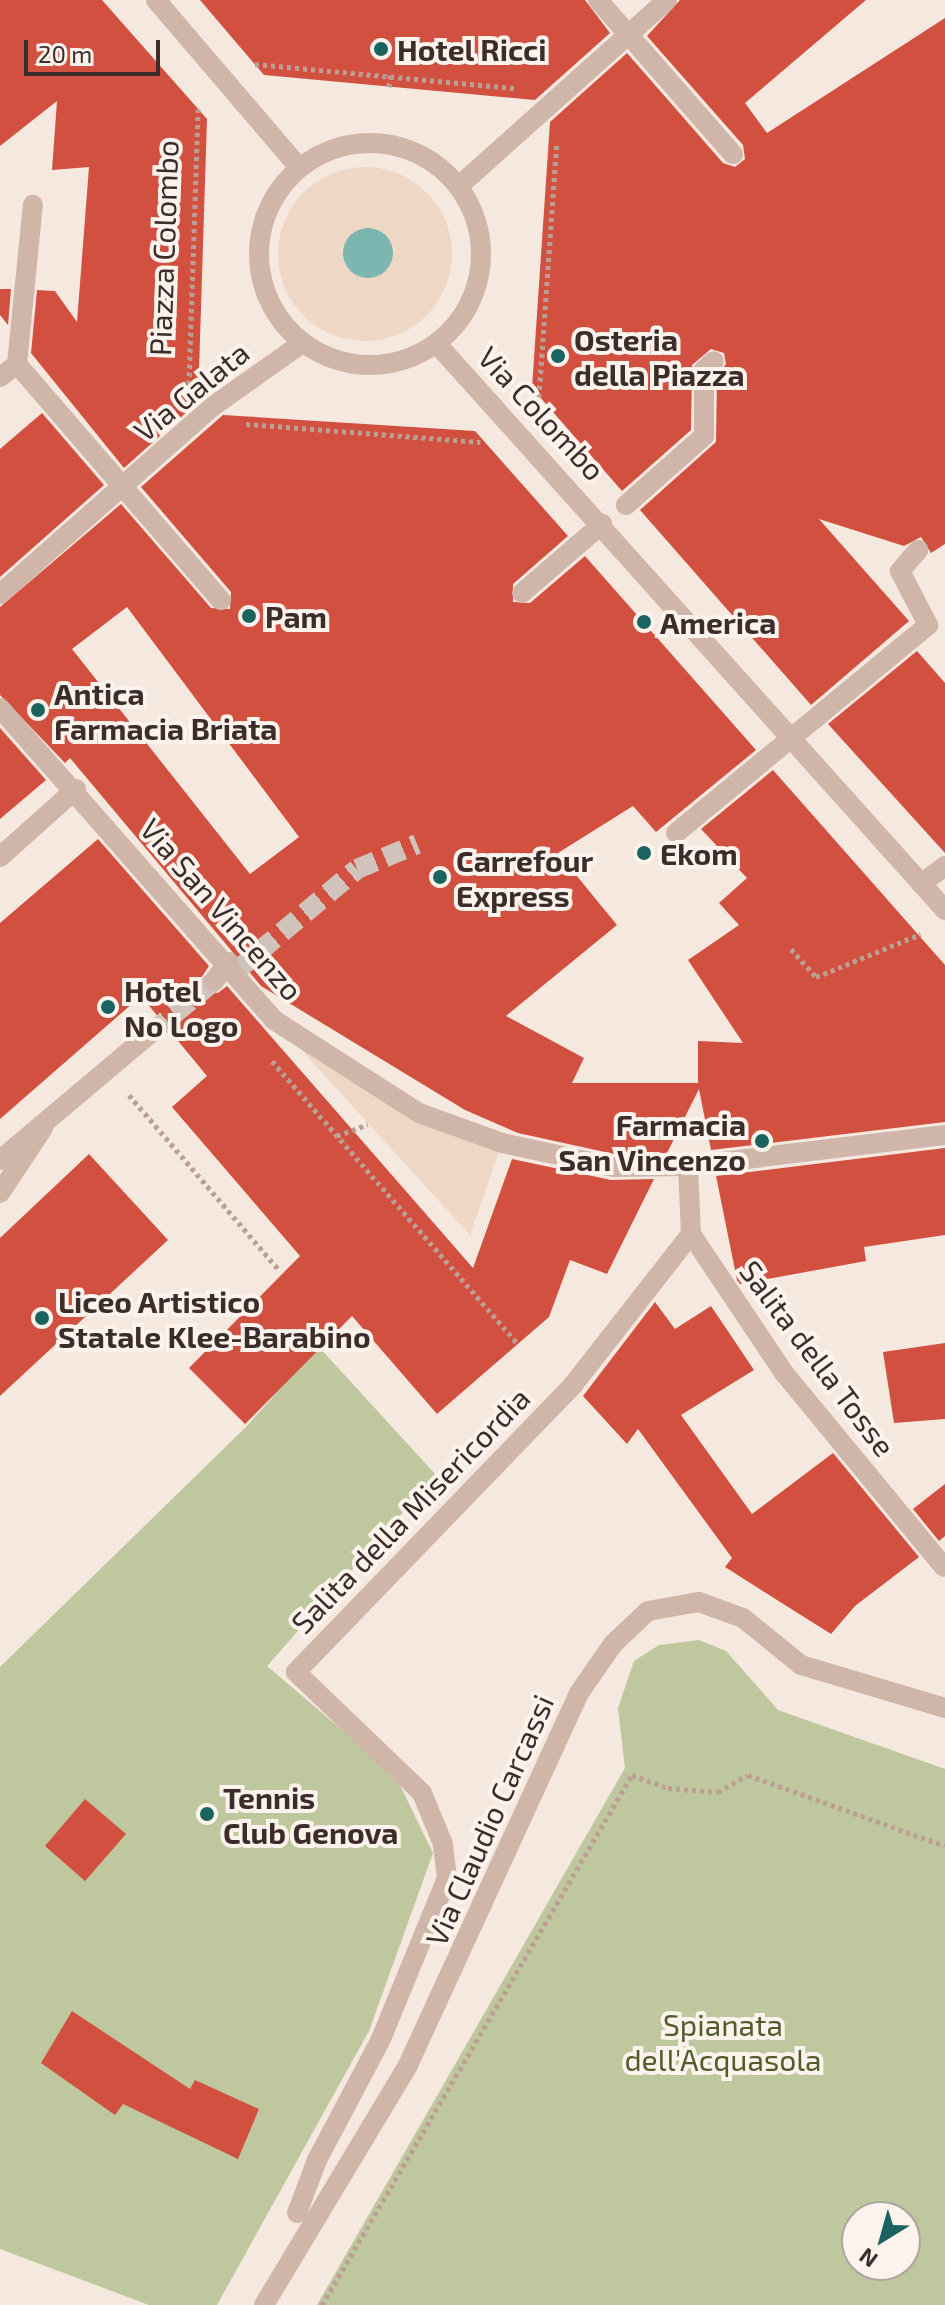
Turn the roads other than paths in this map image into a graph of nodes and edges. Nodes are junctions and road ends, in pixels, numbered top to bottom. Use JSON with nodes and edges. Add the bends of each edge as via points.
{"nodes":[{"id":1,"x":156,"y":0,"type":"edge"},
{"id":2,"x":598,"y":0,"type":"edge"},
{"id":3,"x":667,"y":0,"type":"edge"},
{"id":4,"x":628,"y":35,"type":"junction"},
{"id":5,"x":733,"y":154,"type":"dead end"},
{"id":6,"x":297,"y":165,"type":"junction"},
{"id":7,"x":459,"y":186,"type":"junction"},
{"id":8,"x":33,"y":205,"type":"dead end"},
{"id":9,"x":302,"y":343,"type":"junction"},
{"id":10,"x":437,"y":344,"type":"junction"},
{"id":11,"x":714,"y":361,"type":"dead end"},
{"id":12,"x":17,"y":364,"type":"junction"},
{"id":13,"x":0,"y":377,"type":"edge"},
{"id":14,"x":121,"y":489,"type":"junction"},
{"id":15,"x":626,"y":505,"type":"dead end"},
{"id":16,"x":602,"y":524,"type":"junction"},
{"id":17,"x":918,"y":550,"type":"dead end"},
{"id":18,"x":522,"y":593,"type":"dead end"},
{"id":19,"x":0,"y":594,"type":"edge"},
{"id":20,"x":221,"y":600,"type":"dead end"},
{"id":21,"x":0,"y":708,"type":"edge"},
{"id":22,"x":790,"y":736,"type":"junction"},
{"id":23,"x":76,"y":789,"type":"junction"},
{"id":24,"x":676,"y":833,"type":"dead end"},
{"id":25,"x":0,"y":857,"type":"edge"},
{"id":26,"x":945,"y":866,"type":"edge"},
{"id":27,"x":921,"y":884,"type":"junction"},
{"id":28,"x":945,"y":910,"type":"edge"},
{"id":29,"x":229,"y":962,"type":"junction"},
{"id":30,"x":214,"y":981,"type":"tunnel mouth"},
{"id":31,"x":151,"y":1033,"type":"tunnel mouth"},
{"id":32,"x":48,"y":1117,"type":"junction"},
{"id":33,"x":945,"y":1135,"type":"edge"},
{"id":34,"x":0,"y":1160,"type":"edge"},
{"id":35,"x":688,"y":1166,"type":"junction"},
{"id":36,"x":0,"y":1193,"type":"edge"},
{"id":37,"x":691,"y":1234,"type":"junction"},
{"id":38,"x":944,"y":1567,"type":"edge"},
{"id":39,"x":945,"y":1708,"type":"edge"},
{"id":40,"x":297,"y":2213,"type":"dead end"},
{"id":41,"x":264,"y":2305,"type":"edge"}],
"edges":[{"from":1,"to":6,"type":"street"},
{"from":2,"to":4,"type":"street"},
{"from":3,"to":4,"type":"street"},
{"from":4,"to":5,"type":"street"},
{"from":4,"to":7,"type":"street"},
{"from":6,"to":7,"type":"street","via":[[335,144],[383,144],[410,150]]},
{"from":6,"to":9,"type":"street","via":[[262,226],[258,259],[279,319]]},
{"from":7,"to":10,"type":"street","via":[[478,225],[482,258],[461,321]]},
{"from":8,"to":12,"type":"street"},
{"from":9,"to":10,"type":"street","via":[[334,360],[369,367],[405,361]]},
{"from":9,"to":14,"type":"street","name":"Via Galata","via":[[212,407]]},
{"from":10,"to":16,"type":"street","name":"Via Colombo"},
{"from":11,"to":15,"type":"street","name":"Via Colombo","via":[[704,370],[704,436]]},
{"from":12,"to":13,"type":"street"},
{"from":12,"to":14,"type":"street"},
{"from":14,"to":19,"type":"street","name":"Via Galata"},
{"from":14,"to":20,"type":"street"},
{"from":16,"to":18,"type":"street","name":"Via Colombo"},
{"from":16,"to":22,"type":"street","name":"Via Colombo"},
{"from":17,"to":22,"type":"street","via":[[900,571],[928,625]]},
{"from":21,"to":23,"type":"street","name":"Via San Vincenzo"},
{"from":22,"to":24,"type":"street"},
{"from":22,"to":27,"type":"street","name":"Via Colombo"},
{"from":23,"to":25,"type":"street"},
{"from":23,"to":29,"type":"street","name":"Via San Vincenzo"},
{"from":26,"to":27,"type":"street"},
{"from":27,"to":28,"type":"street","name":"Via Colombo"},
{"from":29,"to":30,"type":"street"},
{"from":29,"to":35,"type":"street","name":"Via San Vincenzo","via":[[274,1020],[419,1113],[502,1143],[613,1167]]},
{"from":31,"to":32,"type":"street"},
{"from":32,"to":34,"type":"street"},
{"from":32,"to":36,"type":"street","via":[[28,1158]]},
{"from":33,"to":35,"type":"street","name":"Via San Vincenzo"},
{"from":35,"to":37,"type":"street"},
{"from":37,"to":38,"type":"street","name":"Salita della Tosse","via":[[784,1373]]},
{"from":37,"to":40,"type":"street","name":"Salita della Misericordia","via":[[573,1385],[296,1672],[422,1793],[443,1844],[447,1878],[381,2039],[317,2160]]},
{"from":39,"to":41,"type":"street","name":"Via Claudio Carcassi","via":[[801,1665],[743,1618],[699,1602],[648,1611],[613,1644],[579,1693],[408,2065]]}]}
